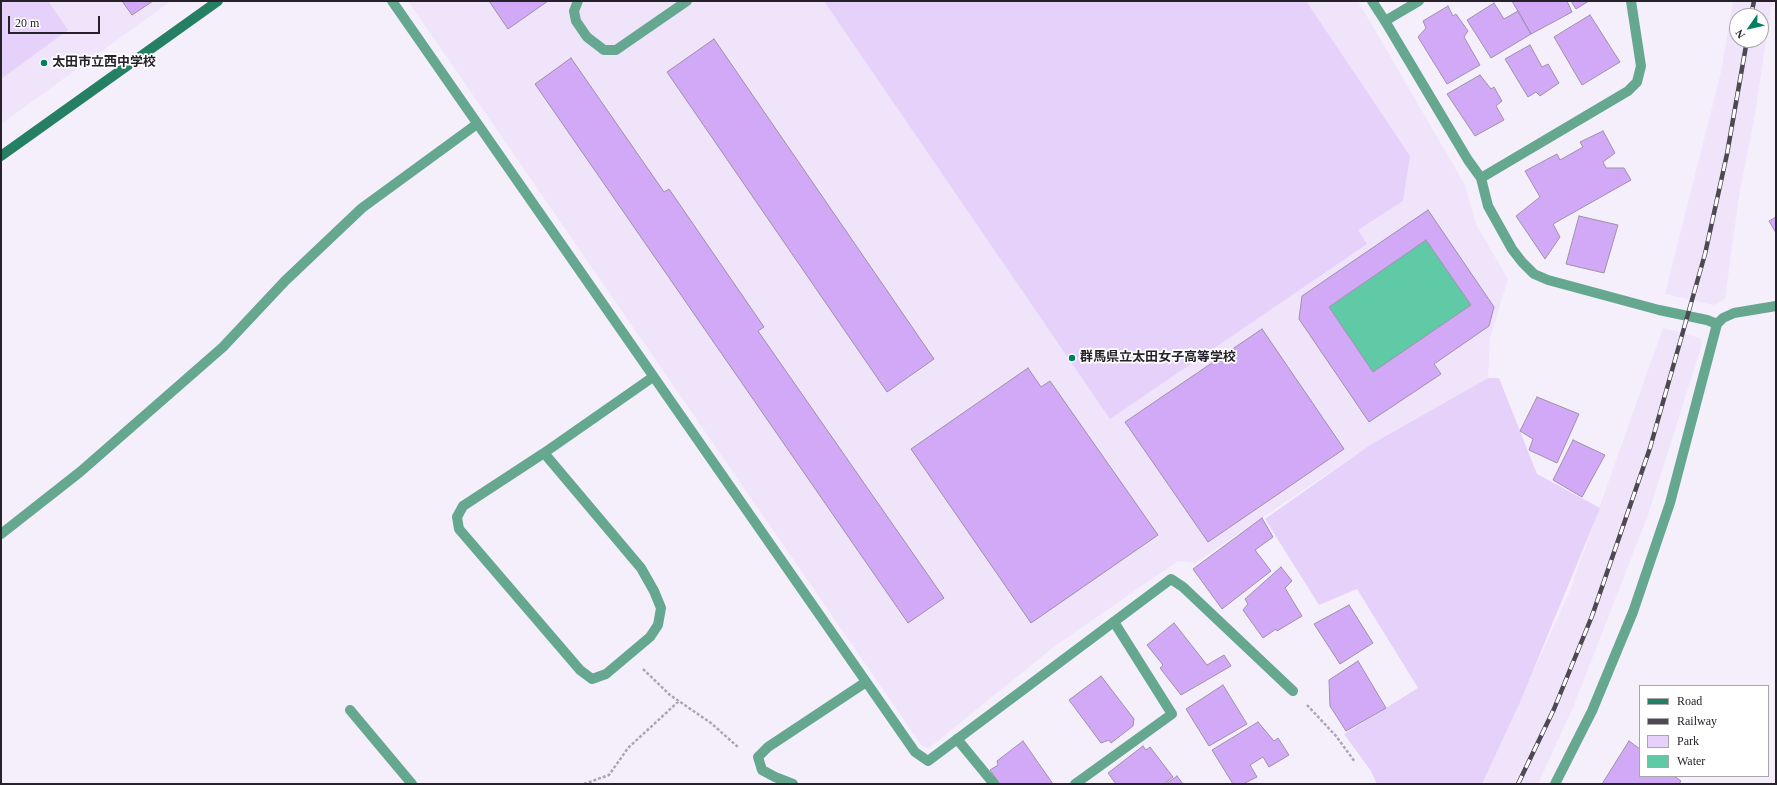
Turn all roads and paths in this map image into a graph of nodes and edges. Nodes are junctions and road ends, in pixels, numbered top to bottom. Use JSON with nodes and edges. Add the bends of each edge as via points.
{"nodes":[{"id":1,"x":218,"y":1,"type":"edge"},
{"id":2,"x":392,"y":1,"type":"edge"},
{"id":3,"x":578,"y":1,"type":"edge"},
{"id":4,"x":687,"y":1,"type":"edge"},
{"id":5,"x":1372,"y":1,"type":"edge"},
{"id":6,"x":1419,"y":1,"type":"edge"},
{"id":7,"x":1631,"y":1,"type":"edge"},
{"id":8,"x":1385,"y":21,"type":"junction"},
{"id":9,"x":477,"y":124,"type":"junction"},
{"id":10,"x":1,"y":156,"type":"edge"},
{"id":11,"x":1481,"y":178,"type":"junction"},
{"id":12,"x":1776,"y":306,"type":"edge"},
{"id":13,"x":1717,"y":324,"type":"junction"},
{"id":14,"x":653,"y":377,"type":"junction"},
{"id":15,"x":544,"y":453,"type":"junction"},
{"id":16,"x":1,"y":534,"type":"edge"},
{"id":17,"x":1114,"y":622,"type":"junction"},
{"id":18,"x":629,"y":655,"type":"junction"},
{"id":19,"x":866,"y":682,"type":"junction"},
{"id":20,"x":1293,"y":691,"type":"joint"},
{"id":21,"x":679,"y":701,"type":"junction"},
{"id":22,"x":350,"y":710,"type":"dead end"},
{"id":23,"x":957,"y":739,"type":"junction"},
{"id":24,"x":759,"y":759,"type":"junction"},
{"id":25,"x":1355,"y":762,"type":"dead end"},
{"id":26,"x":412,"y":784,"type":"edge"},
{"id":27,"x":584,"y":784,"type":"edge"},
{"id":28,"x":793,"y":784,"type":"edge"},
{"id":29,"x":994,"y":784,"type":"edge"},
{"id":30,"x":1076,"y":784,"type":"edge"},
{"id":31,"x":1555,"y":784,"type":"edge"}],
"edges":[{"from":1,"to":10,"type":"street"},
{"from":2,"to":9,"type":"street"},
{"from":3,"to":4,"type":"street","via":[[574,11],[576,21],[587,38],[604,50],[616,50]]},
{"from":5,"to":8,"type":"street"},
{"from":6,"to":8,"type":"street"},
{"from":7,"to":11,"type":"street","via":[[1641,66],[1637,82],[1628,91]]},
{"from":8,"to":11,"type":"street"},
{"from":9,"to":14,"type":"street"},
{"from":9,"to":16,"type":"street","via":[[362,208],[285,280],[223,347],[80,472]]},
{"from":11,"to":13,"type":"street","via":[[1488,206],[1512,249],[1534,274],[1548,280]]},
{"from":12,"to":13,"type":"street","via":[[1734,313]]},
{"from":13,"to":31,"type":"street","via":[[1670,503],[1633,612],[1592,711]]},
{"from":14,"to":15,"type":"street"},
{"from":14,"to":19,"type":"street"},
{"from":15,"to":18,"type":"street","via":[[641,568],[654,591],[661,608],[658,625],[650,637]]},
{"from":15,"to":18,"type":"street","via":[[463,506],[457,517],[459,529],[580,670],[592,679],[606,674]]},
{"from":17,"to":20,"type":"street","via":[[1171,580],[1183,587]]},
{"from":17,"to":23,"type":"street"},
{"from":17,"to":30,"type":"street","via":[[1172,714]]},
{"from":18,"to":21,"type":"path"},
{"from":19,"to":23,"type":"street","via":[[915,752],[928,761]]},
{"from":19,"to":24,"type":"street","via":[[768,747]]},
{"from":20,"to":25,"type":"path","via":[[1336,736]]},
{"from":21,"to":24,"type":"path","via":[[711,723],[742,751]]},
{"from":21,"to":27,"type":"path","via":[[628,748],[609,775]]},
{"from":22,"to":26,"type":"street"},
{"from":23,"to":29,"type":"street"},
{"from":24,"to":28,"type":"street","via":[[762,770]]}]}
